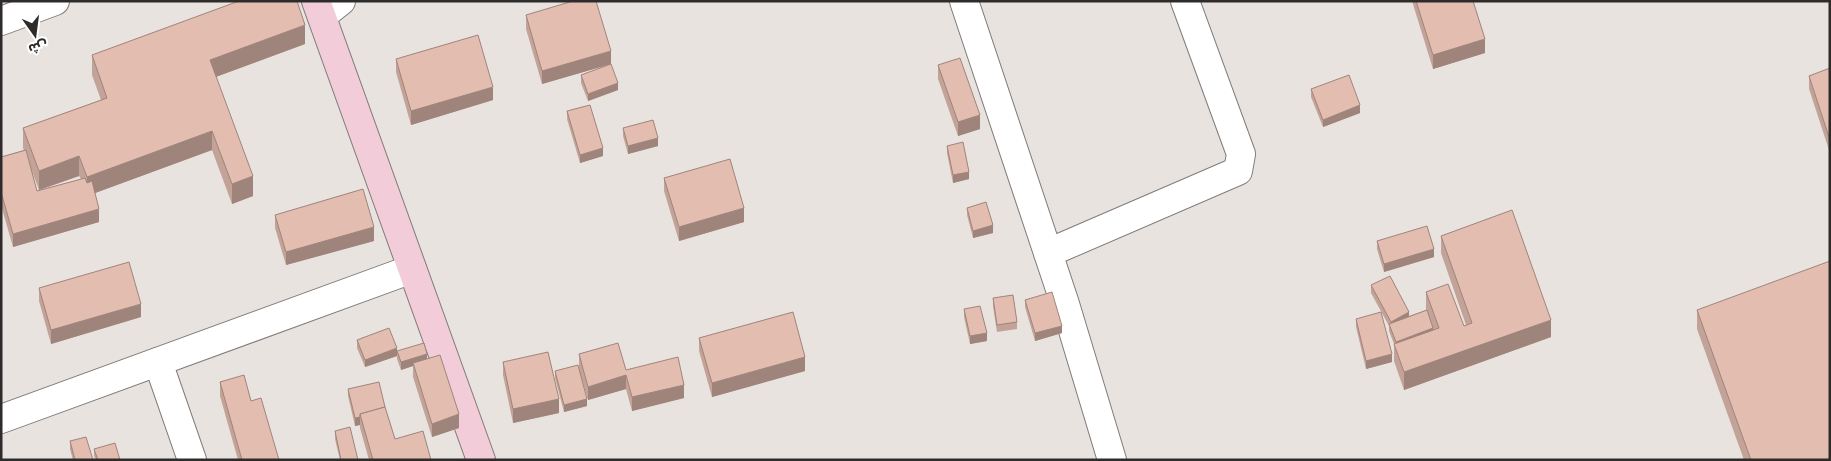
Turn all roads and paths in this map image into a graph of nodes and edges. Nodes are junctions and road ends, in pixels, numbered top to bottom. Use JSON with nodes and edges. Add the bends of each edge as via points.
{"nodes":[{"id":1,"x":964,"y":1,"type":"edge"},
{"id":2,"x":1185,"y":1,"type":"edge"},
{"id":3,"x":43,"y":3,"type":"edge"},
{"id":4,"x":326,"y":6,"type":"edge"},
{"id":5,"x":1,"y":21,"type":"edge"},
{"id":6,"x":1048,"y":252,"type":"junction"},
{"id":7,"x":412,"y":269,"type":"junction"},
{"id":8,"x":158,"y":362,"type":"junction"},
{"id":9,"x":1,"y":419,"type":"edge"},
{"id":10,"x":192,"y":460,"type":"edge"},
{"id":11,"x":481,"y":460,"type":"edge"},
{"id":12,"x":1112,"y":460,"type":"edge"}],
"edges":[{"from":1,"to":6,"type":"street"},
{"from":2,"to":6,"type":"street","via":[[1241,154],[1238,171]]},
{"from":3,"to":5,"type":"street"},
{"from":4,"to":7,"type":"street"},
{"from":6,"to":12,"type":"street"},
{"from":7,"to":8,"type":"street"},
{"from":7,"to":11,"type":"street"},
{"from":8,"to":9,"type":"street"},
{"from":8,"to":10,"type":"street"}]}
